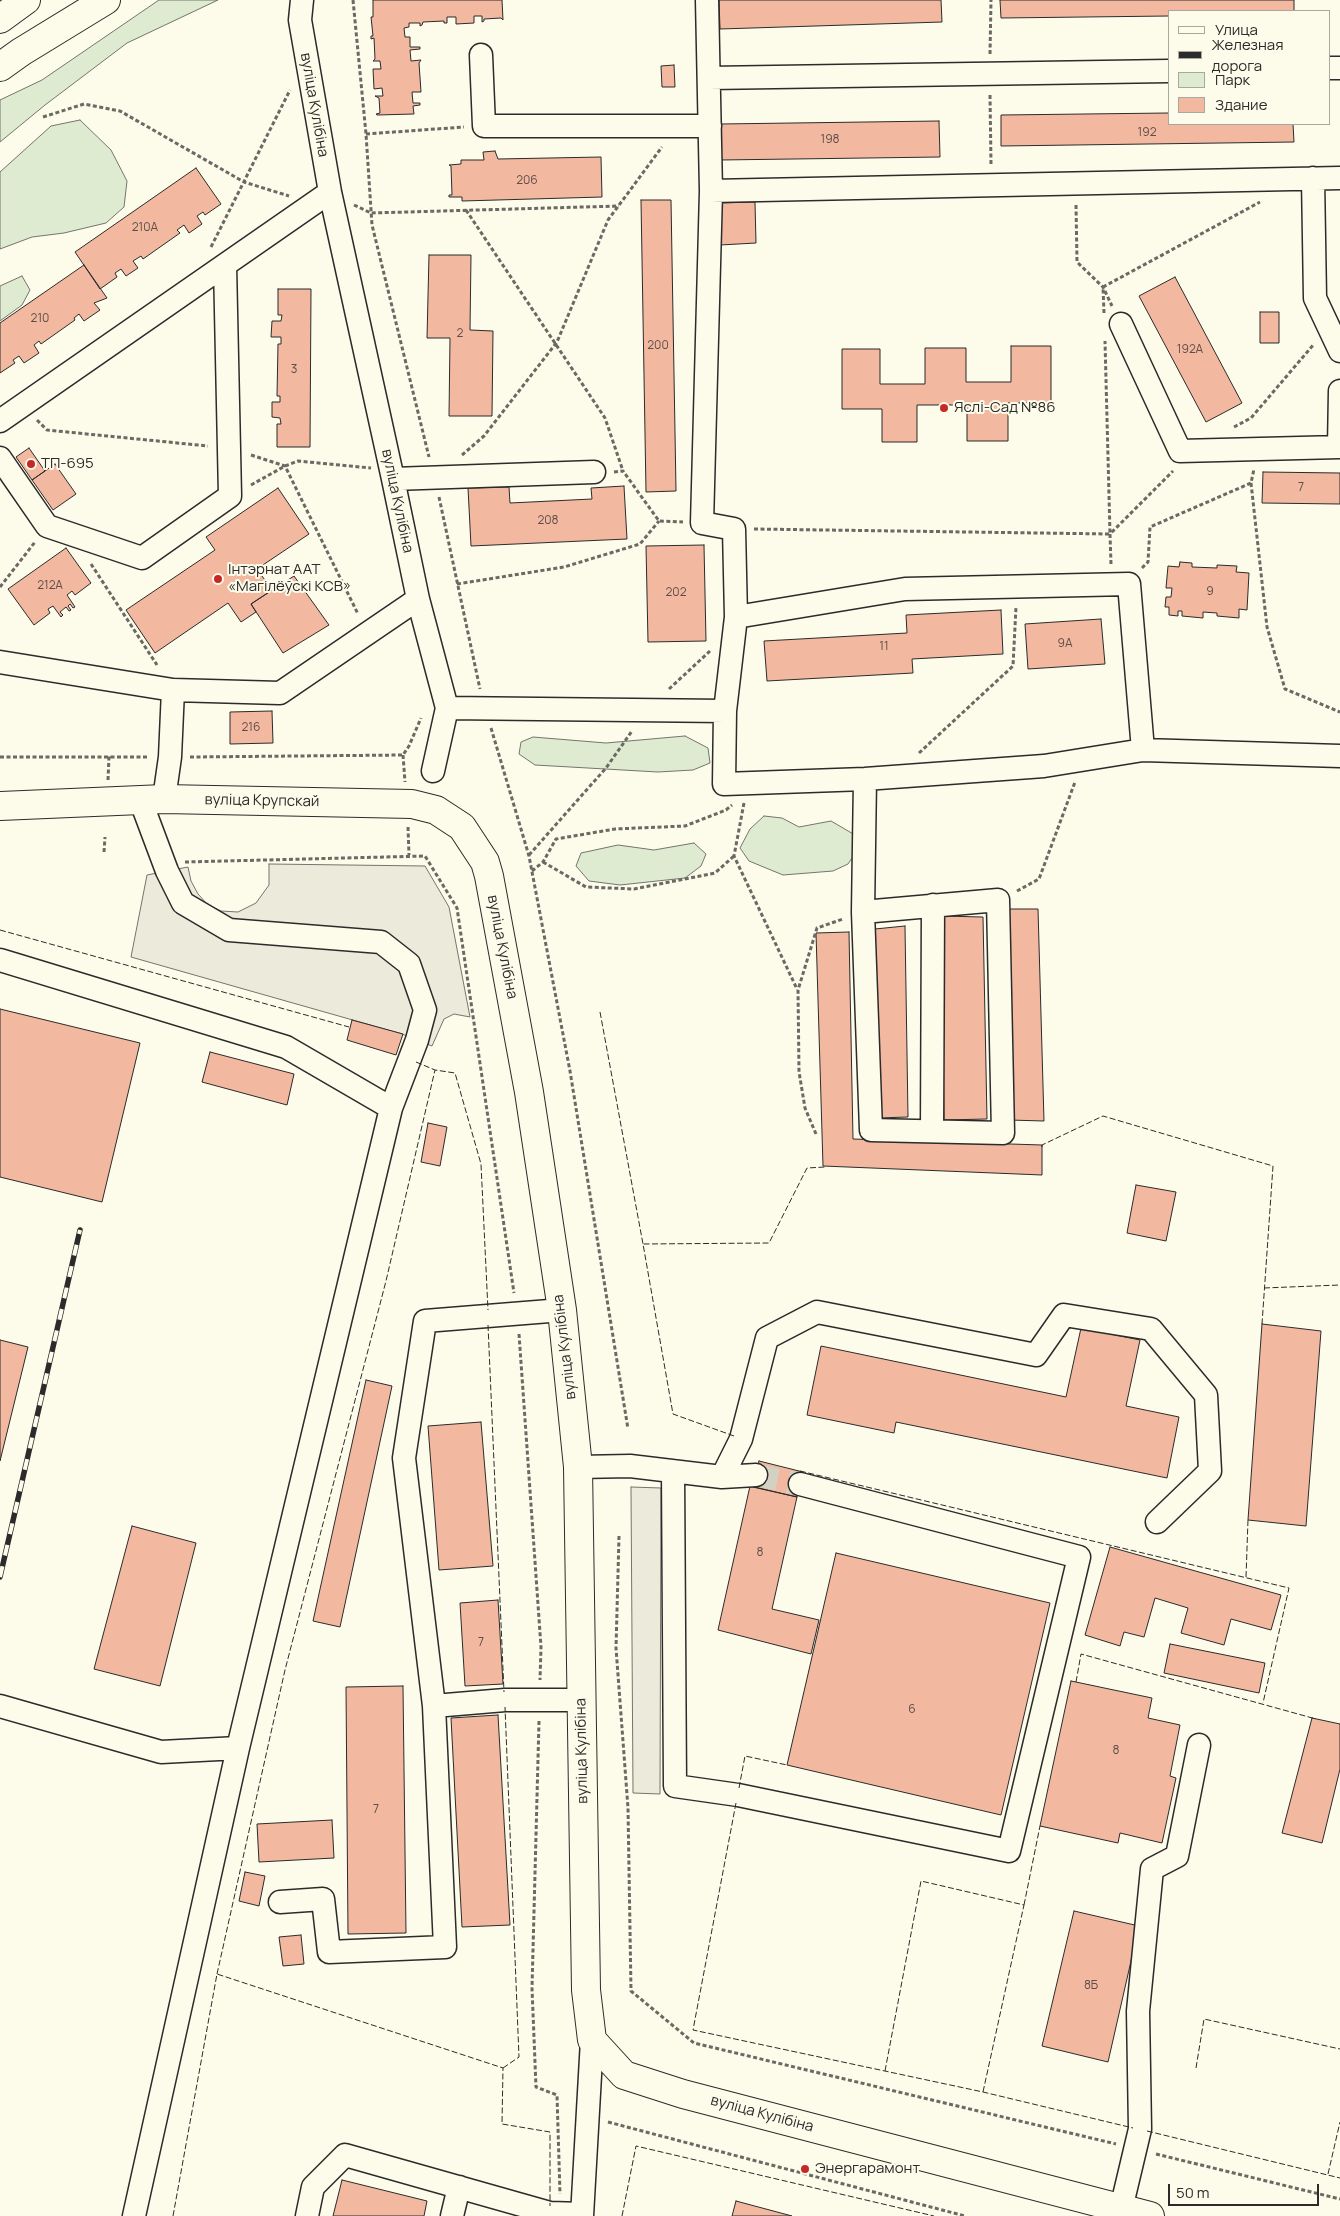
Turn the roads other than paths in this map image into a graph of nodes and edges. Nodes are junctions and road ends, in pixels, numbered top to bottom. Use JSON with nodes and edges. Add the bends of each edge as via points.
{"nodes":[{"id":1,"x":26,"y":0,"type":"edge"},
{"id":2,"x":106,"y":0,"type":"edge"},
{"id":3,"x":288,"y":0,"type":"edge"},
{"id":4,"x":708,"y":0,"type":"edge"},
{"id":5,"x":301,"y":10,"type":"edge"},
{"id":6,"x":0,"y":20,"type":"edge"},
{"id":7,"x":481,"y":55,"type":"dead end"},
{"id":8,"x":0,"y":67,"type":"edge"},
{"id":9,"x":1168,"y":70,"type":"edge"},
{"id":10,"x":709,"y":78,"type":"junction"},
{"id":11,"x":710,"y":126,"type":"junction"},
{"id":12,"x":1313,"y":178,"type":"junction"},
{"id":13,"x":1340,"y":178,"type":"edge"},
{"id":14,"x":711,"y":191,"type":"junction"},
{"id":15,"x":321,"y":198,"type":"junction"},
{"id":16,"x":225,"y":265,"type":"junction"},
{"id":17,"x":1110,"y":326,"type":"road end"},
{"id":18,"x":1340,"y":351,"type":"edge"},
{"id":19,"x":1340,"y":391,"type":"edge"},
{"id":20,"x":0,"y":421,"type":"edge"},
{"id":21,"x":1339,"y":447,"type":"edge"},
{"id":22,"x":0,"y":458,"type":"edge"},
{"id":23,"x":594,"y":472,"type":"road end"},
{"id":24,"x":392,"y":474,"type":"junction"},
{"id":25,"x":418,"y":598,"type":"junction"},
{"id":26,"x":736,"y":617,"type":"junction"},
{"id":27,"x":0,"y":662,"type":"edge"},
{"id":28,"x":173,"y":690,"type":"junction"},
{"id":29,"x":447,"y":708,"type":"junction"},
{"id":30,"x":725,"y":711,"type":"junction"},
{"id":31,"x":1143,"y":750,"type":"junction"},
{"id":32,"x":1340,"y":756,"type":"edge"},
{"id":33,"x":433,"y":771,"type":"dead end"},
{"id":34,"x":865,"y":779,"type":"junction"},
{"id":35,"x":152,"y":799,"type":"junction"},
{"id":36,"x":0,"y":806,"type":"edge"},
{"id":37,"x":489,"y":876,"type":"joint"},
{"id":38,"x":933,"y":905,"type":"junction"},
{"id":39,"x":863,"y":912,"type":"junction"},
{"id":40,"x":0,"y":960,"type":"edge"},
{"id":41,"x":391,"y":1108,"type":"junction"},
{"id":42,"x":932,"y":1131,"type":"junction"},
{"id":43,"x":562,"y":1310,"type":"junction"},
{"id":44,"x":578,"y":1467,"type":"junction"},
{"id":45,"x":673,"y":1471,"type":"junction"},
{"id":46,"x":756,"y":1475,"type":"tunnel mouth"},
{"id":47,"x":722,"y":1477,"type":"junction"},
{"id":48,"x":800,"y":1484,"type":"tunnel mouth"},
{"id":49,"x":1157,"y":1522,"type":"dead end"},
{"id":50,"x":582,"y":1700,"type":"junction"},
{"id":51,"x":0,"y":1706,"type":"edge"},
{"id":52,"x":434,"y":1706,"type":"junction"},
{"id":53,"x":1199,"y":1745,"type":"dead end"},
{"id":54,"x":238,"y":1748,"type":"junction"},
{"id":55,"x":280,"y":1902,"type":"dead end"},
{"id":56,"x":592,"y":2040,"type":"junction"},
{"id":57,"x":459,"y":2187,"type":"junction"},
{"id":58,"x":1121,"y":2208,"type":"junction"},
{"id":59,"x":575,"y":2214,"type":"edge"},
{"id":60,"x":134,"y":2216,"type":"edge"},
{"id":61,"x":307,"y":2216,"type":"edge"},
{"id":62,"x":452,"y":2216,"type":"edge"},
{"id":63,"x":1150,"y":2216,"type":"edge"}],
"edges":[{"from":1,"to":6,"type":"main road"},
{"from":2,"to":8,"type":"main road"},
{"from":3,"to":5,"type":"street","name":"вуліца Кулібіна"},
{"from":4,"to":10,"type":"street"},
{"from":5,"to":15,"type":"street","name":"вуліца Кулібіна"},
{"from":7,"to":11,"type":"street","via":[[484,126]]},
{"from":9,"to":10,"type":"street"},
{"from":10,"to":11,"type":"street"},
{"from":11,"to":14,"type":"street"},
{"from":12,"to":13,"type":"street"},
{"from":12,"to":14,"type":"street"},
{"from":12,"to":18,"type":"street","via":[[1315,298]]},
{"from":14,"to":26,"type":"street","via":[[702,523],[734,529]]},
{"from":15,"to":16,"type":"street"},
{"from":15,"to":24,"type":"street","name":"вуліца Кулібіна"},
{"from":16,"to":20,"type":"street"},
{"from":16,"to":22,"type":"street","via":[[230,496],[142,558],[47,526]]},
{"from":17,"to":21,"type":"street","via":[[1180,451]]},
{"from":19,"to":21,"type":"street"},
{"from":23,"to":24,"type":"street","via":[[434,478]]},
{"from":24,"to":25,"type":"street","name":"вуліца Кулібіна"},
{"from":25,"to":28,"type":"street","via":[[280,693]]},
{"from":25,"to":29,"type":"street","name":"вуліца Кулібіна"},
{"from":26,"to":30,"type":"street"},
{"from":26,"to":31,"type":"street","via":[[905,589],[1121,584]]},
{"from":27,"to":28,"type":"street"},
{"from":28,"to":35,"type":"street","via":[[170,757]]},
{"from":29,"to":30,"type":"street"},
{"from":29,"to":33,"type":"street"},
{"from":30,"to":34,"type":"street","via":[[724,784],[747,789]]},
{"from":31,"to":32,"type":"street"},
{"from":31,"to":34,"type":"street","via":[[1044,766]]},
{"from":34,"to":39,"type":"street"},
{"from":35,"to":36,"type":"main road","name":"вуліца Крупскай"},
{"from":35,"to":37,"type":"main road","name":"вуліца Крупскай","via":[[412,804],[436,810],[462,827],[485,862]]},
{"from":35,"to":41,"type":"street","via":[[164,863],[184,903],[229,930],[381,942],[408,964],[425,1010]]},
{"from":37,"to":43,"type":"main road","name":"вуліца Кулібіна","via":[[530,1092]]},
{"from":38,"to":39,"type":"street"},
{"from":38,"to":42,"type":"street"},
{"from":38,"to":42,"type":"street","via":[[998,900],[1003,1133]]},
{"from":39,"to":42,"type":"street","via":[[871,1130]]},
{"from":40,"to":41,"type":"street","via":[[286,1048]]},
{"from":41,"to":54,"type":"street"},
{"from":43,"to":44,"type":"main road","name":"вуліца Кулібіна"},
{"from":43,"to":52,"type":"street","via":[[425,1321],[404,1458]]},
{"from":44,"to":45,"type":"street","via":[[630,1466]]},
{"from":44,"to":50,"type":"main road","name":"вуліца Кулібіна"},
{"from":45,"to":47,"type":"street"},
{"from":45,"to":48,"type":"street","via":[[675,1786],[738,1795],[1009,1851],[1079,1557]]},
{"from":46,"to":47,"type":"street"},
{"from":47,"to":49,"type":"street","via":[[741,1439],[767,1338],[817,1312],[1036,1355],[1064,1315],[1151,1329],[1206,1395],[1210,1471]]},
{"from":50,"to":52,"type":"street","via":[[505,1700]]},
{"from":50,"to":56,"type":"main road","name":"вуліца Кулібіна","via":[[586,1990]]},
{"from":51,"to":54,"type":"street","via":[[161,1752]]},
{"from":52,"to":55,"type":"street","via":[[445,1947],[329,1952],[323,1899]]},
{"from":53,"to":58,"type":"street","via":[[1178,1856],[1152,1869],[1138,2011],[1140,2129]]},
{"from":54,"to":60,"type":"street"},
{"from":56,"to":58,"type":"main road","name":"вуліца Кулібіна","via":[[624,2075],[683,2094]]},
{"from":56,"to":59,"type":"street","via":[[588,2116]]},
{"from":57,"to":59,"type":"street","via":[[550,2213]]},
{"from":57,"to":61,"type":"street","via":[[345,2154],[313,2187]]},
{"from":57,"to":62,"type":"street"},
{"from":58,"to":63,"type":"main road","name":"вуліца Кулібіна"}]}
